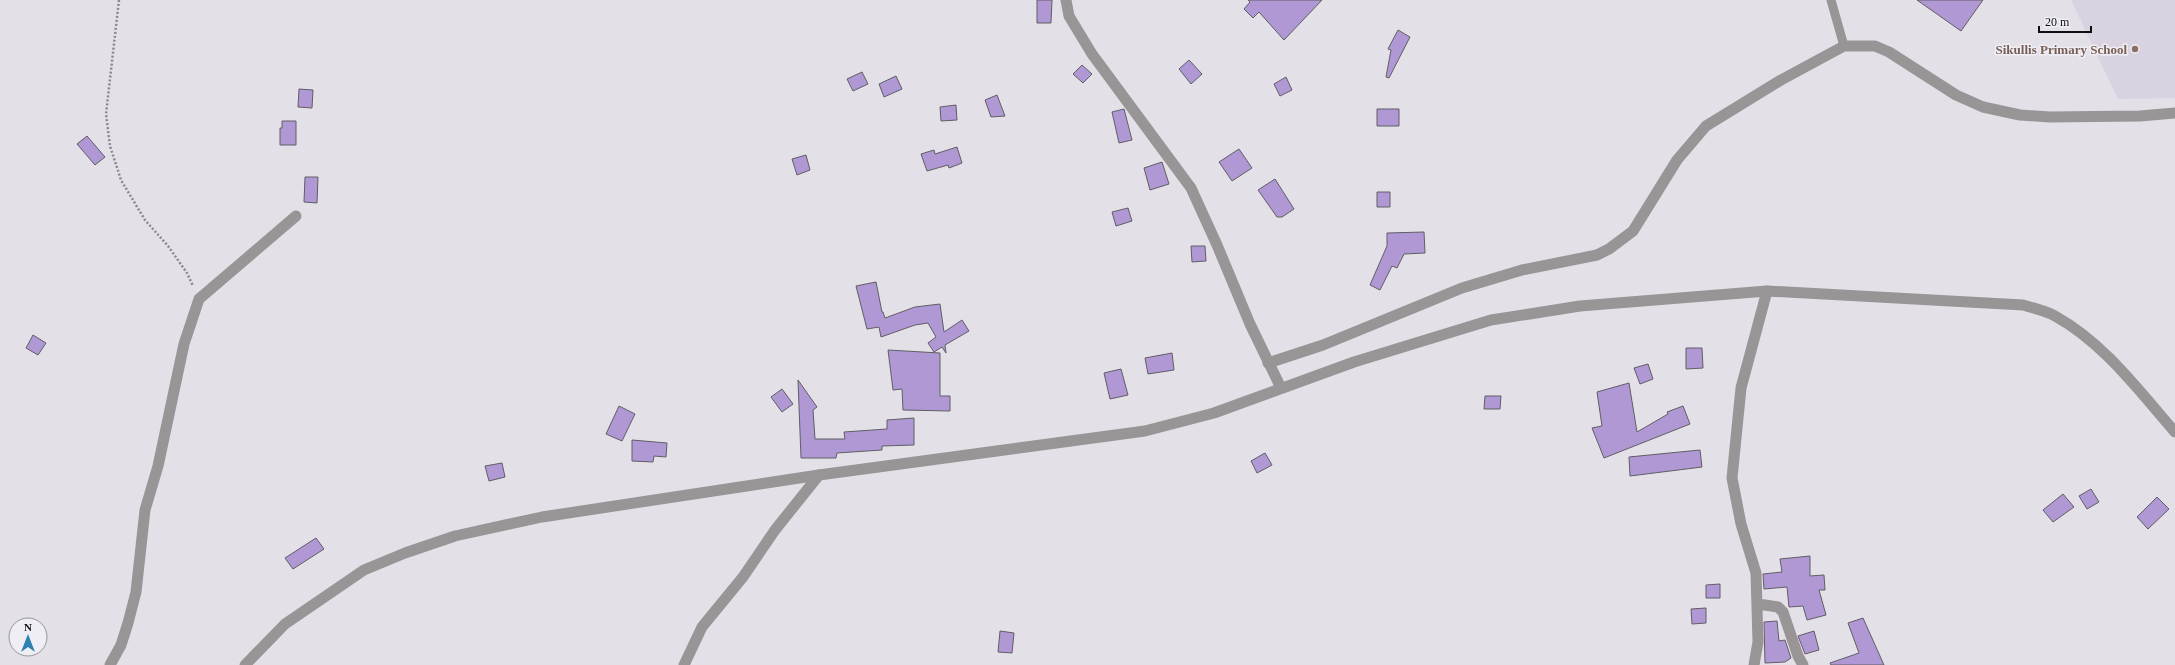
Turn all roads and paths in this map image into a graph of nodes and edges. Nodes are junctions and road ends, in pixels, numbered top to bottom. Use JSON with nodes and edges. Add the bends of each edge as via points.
{"nodes":[{"id":1,"x":119,"y":0,"type":"edge"},
{"id":2,"x":1066,"y":0,"type":"edge"},
{"id":3,"x":1831,"y":0,"type":"edge"},
{"id":4,"x":1844,"y":46,"type":"junction"},
{"id":5,"x":2175,"y":113,"type":"edge"},
{"id":6,"x":296,"y":216,"type":"dead end"},
{"id":7,"x":1767,"y":291,"type":"junction"},
{"id":8,"x":199,"y":299,"type":"junction"},
{"id":9,"x":1268,"y":363,"type":"junction"},
{"id":10,"x":1281,"y":388,"type":"junction"},
{"id":11,"x":2175,"y":432,"type":"edge"},
{"id":12,"x":819,"y":475,"type":"junction"},
{"id":13,"x":1758,"y":604,"type":"junction"},
{"id":14,"x":110,"y":665,"type":"edge"},
{"id":15,"x":245,"y":665,"type":"edge"},
{"id":16,"x":684,"y":665,"type":"edge"},
{"id":17,"x":1754,"y":665,"type":"edge"},
{"id":18,"x":1803,"y":665,"type":"edge"}],
"edges":[{"from":1,"to":8,"type":"path","via":[[106,114],[110,146],[122,180],[145,220],[187,273]]},
{"from":2,"to":9,"type":"street","via":[[1069,16],[1092,54],[1191,188]]},
{"from":3,"to":4,"type":"lane"},
{"from":4,"to":5,"type":"street","via":[[1875,46],[1889,52],[1956,95],[1983,107],[2020,115],[2140,116]]},
{"from":4,"to":9,"type":"street","via":[[1781,80],[1706,126],[1677,160],[1634,231],[1609,249],[1597,255],[1522,270],[1462,288],[1323,345]]},
{"from":6,"to":8,"type":"street"},
{"from":7,"to":10,"type":"street","via":[[1580,306],[1491,320],[1354,362]]},
{"from":7,"to":11,"type":"street","via":[[1978,301],[2023,305],[2054,315],[2090,340]]},
{"from":7,"to":13,"type":"street","via":[[1741,388],[1732,478],[1741,524],[1756,573]]},
{"from":8,"to":14,"type":"street","via":[[184,344],[158,466],[145,510],[136,592],[121,645]]},
{"from":9,"to":10,"type":"street"},
{"from":10,"to":12,"type":"street","via":[[1214,413],[1145,431]]},
{"from":12,"to":15,"type":"street","via":[[542,517],[455,536],[364,570],[285,624]]},
{"from":12,"to":16,"type":"street","via":[[702,627]]},
{"from":13,"to":17,"type":"street","via":[[1758,642]]},
{"from":13,"to":18,"type":"street","via":[[1778,607],[1783,612]]}]}
